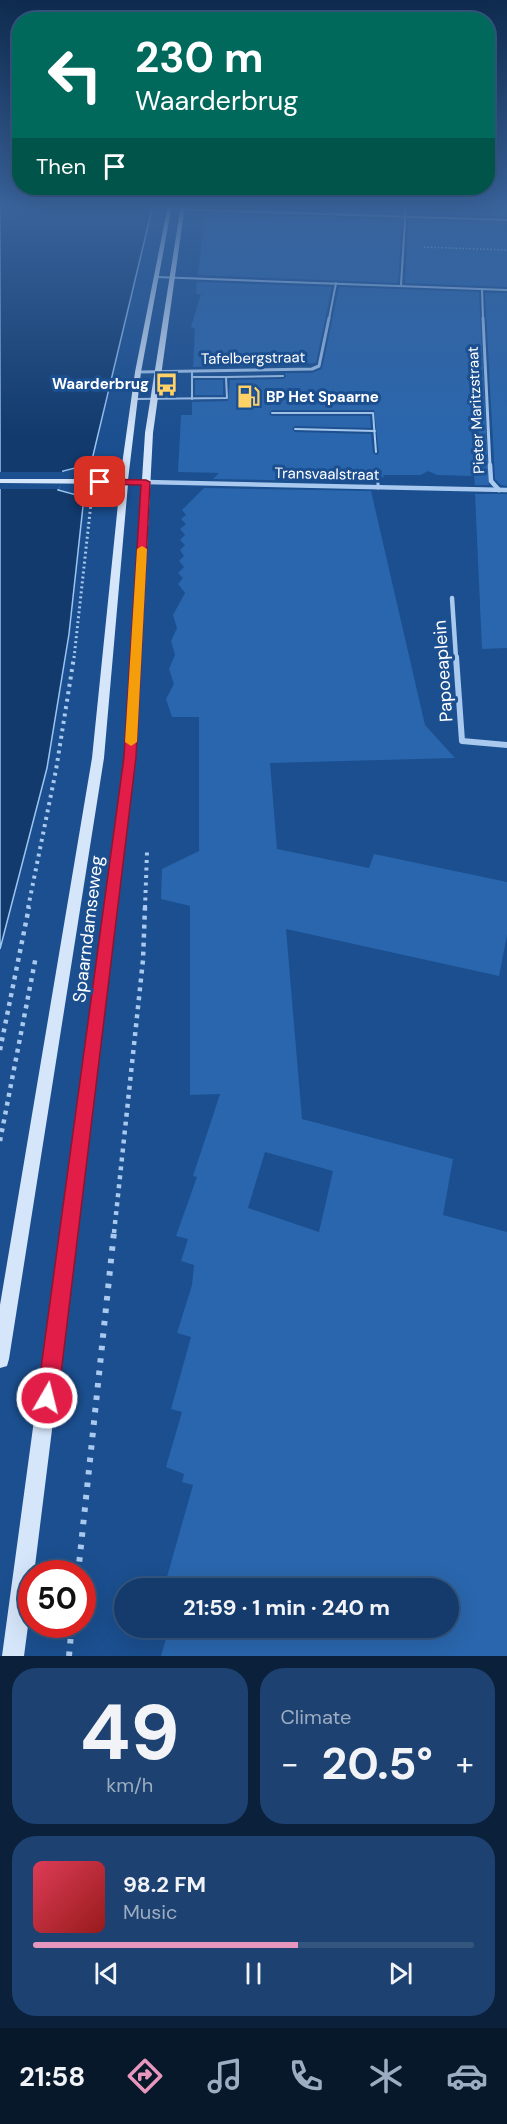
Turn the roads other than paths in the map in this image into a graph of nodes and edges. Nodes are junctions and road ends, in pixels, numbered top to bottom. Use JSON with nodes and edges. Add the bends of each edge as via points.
{"nodes":[{"id":1,"x":155,"y":282,"type":"edge"},
{"id":2,"x":171,"y":282,"type":"edge"},
{"id":3,"x":316,"y":282,"type":"edge"},
{"id":4,"x":336,"y":283,"type":"junction"},
{"id":5,"x":401,"y":285,"type":"joint"},
{"id":6,"x":482,"y":289,"type":"junction"},
{"id":7,"x":507,"y":290,"type":"edge"},
{"id":8,"x":138,"y":372,"type":"junction"},
{"id":9,"x":158,"y":372,"type":"junction"},
{"id":10,"x":192,"y":372,"type":"junction"},
{"id":11,"x":283,"y":376,"type":"dead end"},
{"id":12,"x":192,"y":377,"type":"junction"},
{"id":13,"x":226,"y":377,"type":"junction"},
{"id":14,"x":135,"y":399,"type":"junction"},
{"id":15,"x":154,"y":399,"type":"junction"},
{"id":16,"x":192,"y":399,"type":"junction"},
{"id":17,"x":272,"y":413,"type":"dead end"},
{"id":18,"x":295,"y":429,"type":"dead end"},
{"id":19,"x":375,"y":431,"type":"junction"},
{"id":20,"x":376,"y":452,"type":"dead end"},
{"id":21,"x":378,"y":478,"type":"dead end"},
{"id":22,"x":0,"y":481,"type":"edge"},
{"id":23,"x":124,"y":482,"type":"junction"},
{"id":24,"x":146,"y":482,"type":"junction"},
{"id":25,"x":378,"y":488,"type":"junction"},
{"id":26,"x":499,"y":490,"type":"junction"},
{"id":27,"x":507,"y":490,"type":"edge"},
{"id":28,"x":452,"y":598,"type":"dead end"},
{"id":29,"x":507,"y":745,"type":"edge"},
{"id":30,"x":0,"y":1359,"type":"edge"},
{"id":31,"x":13,"y":1656,"type":"edge"}],
"edges":[{"from":1,"to":8,"type":"main road","name":"Spaarndamseweg"},
{"from":2,"to":9,"type":"main road","name":"Spaarndamseweg"},
{"from":3,"to":4,"type":"street"},
{"from":4,"to":5,"type":"street"},
{"from":4,"to":10,"type":"street","name":"Tafelbergstraat","via":[[319,366],[301,370]]},
{"from":5,"to":6,"type":"street"},
{"from":6,"to":7,"type":"street"},
{"from":6,"to":26,"type":"street","name":"Pieter Maritzstraat","via":[[491,481]]},
{"from":8,"to":9,"type":"street","name":"Tafelbergstraat"},
{"from":8,"to":14,"type":"main road","name":"Spaarndamseweg"},
{"from":9,"to":10,"type":"street","name":"Tafelbergstraat"},
{"from":9,"to":15,"type":"main road","name":"Spaarndamseweg"},
{"from":10,"to":12,"type":"lane"},
{"from":11,"to":13,"type":"lane"},
{"from":12,"to":13,"type":"lane"},
{"from":12,"to":16,"type":"lane"},
{"from":13,"to":16,"type":"lane","via":[[227,398]]},
{"from":14,"to":15,"type":"lane"},
{"from":14,"to":23,"type":"main road","name":"Spaarndamseweg"},
{"from":15,"to":16,"type":"lane"},
{"from":15,"to":24,"type":"main road","name":"Spaarndamseweg"},
{"from":17,"to":19,"type":"lane","via":[[373,413]]},
{"from":18,"to":19,"type":"lane"},
{"from":19,"to":20,"type":"lane"},
{"from":21,"to":25,"type":"lane"},
{"from":22,"to":23,"type":"main road"},
{"from":23,"to":24,"type":"main road"},
{"from":23,"to":30,"type":"main road","name":"Spaarndamseweg","via":[[98,758]]},
{"from":24,"to":25,"type":"street","name":"Transvaalstraat"},
{"from":24,"to":31,"type":"main road","name":"Spaarndamseweg","via":[[130,757]]},
{"from":25,"to":26,"type":"street","name":"Transvaalstraat"},
{"from":26,"to":27,"type":"street","name":"Transvaalstraat"},
{"from":28,"to":29,"type":"street","name":"Papoeaplein","via":[[462,741]]}]}
